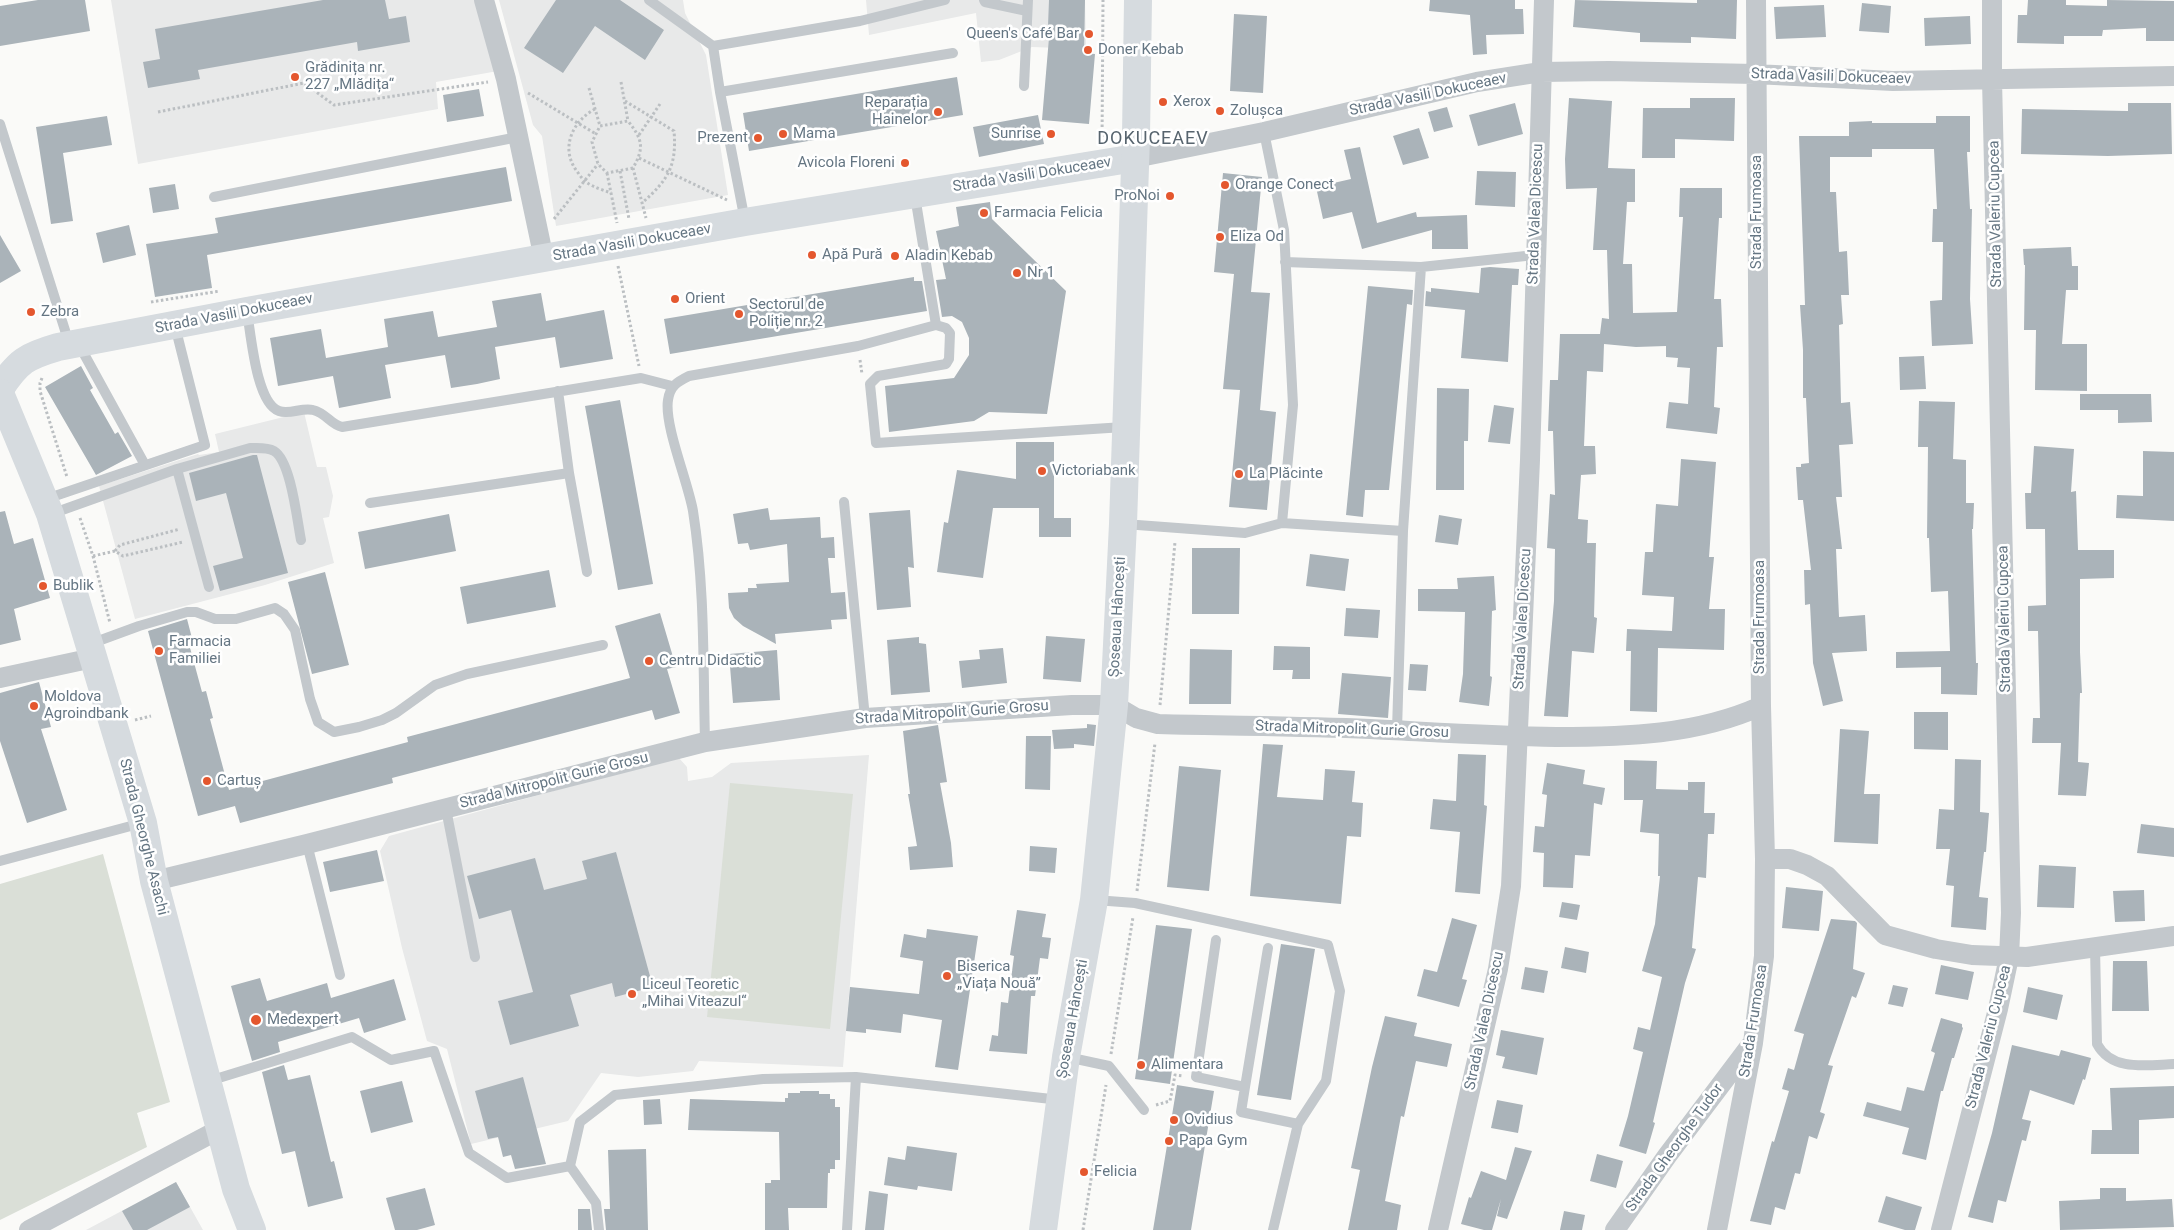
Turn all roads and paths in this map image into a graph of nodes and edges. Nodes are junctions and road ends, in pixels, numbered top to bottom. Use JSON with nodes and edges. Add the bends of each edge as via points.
{"nodes":[{"id":1,"x":484,"y":0,"type":"edge"},
{"id":2,"x":648,"y":0,"type":"edge"},
{"id":3,"x":944,"y":0,"type":"edge"},
{"id":4,"x":984,"y":0,"type":"edge"},
{"id":5,"x":1028,"y":0,"type":"edge"},
{"id":6,"x":1103,"y":0,"type":"edge"},
{"id":7,"x":1138,"y":0,"type":"edge"},
{"id":8,"x":1544,"y":0,"type":"edge"},
{"id":9,"x":1756,"y":0,"type":"edge"},
{"id":10,"x":1992,"y":0,"type":"edge"},
{"id":11,"x":1028,"y":11,"type":"junction"},
{"id":12,"x":713,"y":46,"type":"junction"},
{"id":13,"x":953,"y":53,"type":"dead end"},
{"id":14,"x":1541,"y":72,"type":"junction"},
{"id":15,"x":1756,"y":74,"type":"junction"},
{"id":16,"x":2174,"y":76,"type":"edge"},
{"id":17,"x":506,"y":79,"type":"junction"},
{"id":18,"x":1992,"y":79,"type":"junction"},
{"id":19,"x":621,"y":82,"type":"dead end"},
{"id":20,"x":1024,"y":86,"type":"dead end"},
{"id":21,"x":589,"y":88,"type":"dead end"},
{"id":22,"x":720,"y":92,"type":"junction"},
{"id":23,"x":625,"y":101,"type":"junction"},
{"id":24,"x":660,"y":104,"type":"dead end"},
{"id":25,"x":595,"y":109,"type":"junction"},
{"id":26,"x":158,"y":112,"type":"dead end"},
{"id":27,"x":651,"y":117,"type":"junction"},
{"id":28,"x":628,"y":121,"type":"junction"},
{"id":29,"x":0,"y":124,"type":"edge"},
{"id":30,"x":576,"y":124,"type":"junction"},
{"id":31,"x":600,"y":126,"type":"junction"},
{"id":32,"x":1102,"y":131,"type":"junction"},
{"id":33,"x":1264,"y":132,"type":"junction"},
{"id":34,"x":596,"y":134,"type":"junction"},
{"id":35,"x":638,"y":135,"type":"junction"},
{"id":36,"x":1112,"y":136,"type":"dead end"},
{"id":37,"x":518,"y":137,"type":"junction"},
{"id":38,"x":638,"y":158,"type":"junction"},
{"id":39,"x":1135,"y":158,"type":"junction"},
{"id":40,"x":598,"y":164,"type":"junction"},
{"id":41,"x":1101,"y":164,"type":"junction"},
{"id":42,"x":633,"y":168,"type":"junction"},
{"id":43,"x":620,"y":171,"type":"junction"},
{"id":44,"x":670,"y":172,"type":"junction"},
{"id":45,"x":584,"y":181,"type":"junction"},
{"id":46,"x":611,"y":193,"type":"dead end"},
{"id":47,"x":914,"y":194,"type":"junction"},
{"id":48,"x":214,"y":196,"type":"dead end"},
{"id":49,"x":642,"y":203,"type":"junction"},
{"id":50,"x":720,"y":203,"type":"dead end"},
{"id":51,"x":629,"y":220,"type":"junction"},
{"id":52,"x":745,"y":222,"type":"junction"},
{"id":53,"x":607,"y":224,"type":"dead end"},
{"id":54,"x":651,"y":224,"type":"junction"},
{"id":55,"x":542,"y":248,"type":"junction"},
{"id":56,"x":1535,"y":255,"type":"junction"},
{"id":57,"x":1285,"y":262,"type":"junction"},
{"id":58,"x":1421,"y":267,"type":"junction"},
{"id":59,"x":624,"y":295,"type":"dead end"},
{"id":60,"x":247,"y":311,"type":"junction"},
{"id":61,"x":175,"y":325,"type":"junction"},
{"id":62,"x":936,"y":325,"type":"junction"},
{"id":63,"x":74,"y":344,"type":"junction"},
{"id":64,"x":858,"y":346,"type":"junction"},
{"id":65,"x":44,"y":375,"type":"dead end"},
{"id":66,"x":862,"y":375,"type":"dead end"},
{"id":67,"x":641,"y":378,"type":"junction"},
{"id":68,"x":672,"y":386,"type":"junction"},
{"id":69,"x":0,"y":391,"type":"edge"},
{"id":70,"x":558,"y":391,"type":"junction"},
{"id":71,"x":1126,"y":427,"type":"junction"},
{"id":72,"x":146,"y":465,"type":"junction"},
{"id":73,"x":177,"y":468,"type":"junction"},
{"id":74,"x":569,"y":473,"type":"junction"},
{"id":75,"x":72,"y":490,"type":"junction"},
{"id":76,"x":844,"y":502,"type":"dead end"},
{"id":77,"x":370,"y":503,"type":"dead end"},
{"id":78,"x":76,"y":505,"type":"junction"},
{"id":79,"x":47,"y":507,"type":"junction"},
{"id":80,"x":1282,"y":523,"type":"junction"},
{"id":81,"x":1123,"y":524,"type":"junction"},
{"id":82,"x":192,"y":526,"type":"junction"},
{"id":83,"x":1177,"y":529,"type":"junction"},
{"id":84,"x":1403,"y":531,"type":"junction"},
{"id":85,"x":196,"y":539,"type":"junction"},
{"id":86,"x":301,"y":540,"type":"dead end"},
{"id":87,"x":116,"y":551,"type":"junction"},
{"id":88,"x":93,"y":556,"type":"junction"},
{"id":89,"x":587,"y":572,"type":"dead end"},
{"id":90,"x":209,"y":587,"type":"dead end"},
{"id":91,"x":603,"y":645,"type":"dead end"},
{"id":92,"x":98,"y":646,"type":"junction"},
{"id":93,"x":0,"y":678,"type":"edge"},
{"id":94,"x":1114,"y":705,"type":"junction"},
{"id":95,"x":1761,"y":706,"type":"junction"},
{"id":96,"x":132,"y":711,"type":"dead end"},
{"id":97,"x":151,"y":716,"type":"dead end"},
{"id":98,"x":865,"y":718,"type":"junction"},
{"id":99,"x":134,"y":720,"type":"junction"},
{"id":100,"x":1158,"y":724,"type":"junction"},
{"id":101,"x":137,"y":730,"type":"dead end"},
{"id":102,"x":1397,"y":730,"type":"junction"},
{"id":103,"x":1518,"y":736,"type":"junction"},
{"id":104,"x":705,"y":742,"type":"junction"},
{"id":105,"x":446,"y":809,"type":"junction"},
{"id":106,"x":143,"y":823,"type":"junction"},
{"id":107,"x":308,"y":844,"type":"junction"},
{"id":108,"x":1765,"y":859,"type":"junction"},
{"id":109,"x":0,"y":861,"type":"edge"},
{"id":110,"x":154,"y":882,"type":"junction"},
{"id":111,"x":1094,"y":900,"type":"junction"},
{"id":112,"x":1135,"y":902,"type":"junction"},
{"id":113,"x":2174,"y":936,"type":"edge"},
{"id":114,"x":1216,"y":940,"type":"dead end"},
{"id":115,"x":2095,"y":947,"type":"junction"},
{"id":116,"x":1268,"y":948,"type":"dead end"},
{"id":117,"x":475,"y":957,"type":"dead end"},
{"id":118,"x":2008,"y":957,"type":"junction"},
{"id":119,"x":340,"y":975,"type":"dead end"},
{"id":120,"x":1752,"y":1043,"type":"junction"},
{"id":121,"x":1066,"y":1057,"type":"junction"},
{"id":122,"x":2174,"y":1064,"type":"edge"},
{"id":123,"x":1109,"y":1066,"type":"junction"},
{"id":124,"x":856,"y":1077,"type":"junction"},
{"id":125,"x":1196,"y":1077,"type":"junction"},
{"id":126,"x":208,"y":1081,"type":"junction"},
{"id":127,"x":1245,"y":1087,"type":"junction"},
{"id":128,"x":1060,"y":1100,"type":"junction"},
{"id":129,"x":1144,"y":1110,"type":"joint"},
{"id":130,"x":1298,"y":1124,"type":"junction"},
{"id":131,"x":220,"y":1129,"type":"junction"},
{"id":132,"x":570,"y":1166,"type":"junction"},
{"id":133,"x":29,"y":1230,"type":"edge"},
{"id":134,"x":252,"y":1230,"type":"edge"},
{"id":135,"x":599,"y":1230,"type":"edge"},
{"id":136,"x":847,"y":1230,"type":"edge"},
{"id":137,"x":1043,"y":1230,"type":"edge"},
{"id":138,"x":1083,"y":1230,"type":"edge"},
{"id":139,"x":1273,"y":1230,"type":"edge"},
{"id":140,"x":1438,"y":1230,"type":"edge"},
{"id":141,"x":1615,"y":1230,"type":"edge"},
{"id":142,"x":1717,"y":1230,"type":"edge"},
{"id":143,"x":1941,"y":1230,"type":"edge"}],
"edges":[{"from":1,"to":17,"type":"street"},
{"from":2,"to":12,"type":"lane"},
{"from":3,"to":12,"type":"lane","via":[[860,21]]},
{"from":4,"to":11,"type":"lane"},
{"from":5,"to":11,"type":"lane"},
{"from":6,"to":32,"type":"path"},
{"from":7,"to":39,"type":"main road","name":"Șoseaua Hâncești"},
{"from":8,"to":14,"type":"street","name":"Strada Valea Dicescu"},
{"from":9,"to":15,"type":"street","name":"Strada Frumoasa"},
{"from":10,"to":18,"type":"street","name":"Strada Valeriu Cupcea"},
{"from":11,"to":20,"type":"lane"},
{"from":12,"to":22,"type":"lane"},
{"from":13,"to":22,"type":"lane"},
{"from":14,"to":15,"type":"street","name":"Strada Vasili Dokuceaev"},
{"from":14,"to":33,"type":"street","name":"Strada Vasili Dokuceaev","via":[[1477,82]]},
{"from":14,"to":56,"type":"street","name":"Strada Valea Dicescu"},
{"from":15,"to":18,"type":"street","name":"Strada Vasili Dokuceaev","via":[[1893,81]]},
{"from":15,"to":95,"type":"street","name":"Strada Frumoasa"},
{"from":16,"to":18,"type":"street","name":"Strada Vasili Dokuceaev"},
{"from":17,"to":26,"type":"path","via":[[334,105],[304,83]]},
{"from":17,"to":30,"type":"path"},
{"from":17,"to":37,"type":"street"},
{"from":18,"to":118,"type":"street","name":"Strada Valeriu Cupcea","via":[[2011,866]]},
{"from":19,"to":23,"type":"path"},
{"from":21,"to":25,"type":"path"},
{"from":22,"to":52,"type":"lane"},
{"from":23,"to":27,"type":"path"},
{"from":23,"to":28,"type":"path"},
{"from":24,"to":27,"type":"path"},
{"from":25,"to":30,"type":"path"},
{"from":25,"to":31,"type":"path"},
{"from":27,"to":35,"type":"path"},
{"from":27,"to":44,"type":"path","via":[[674,131],[676,151]]},
{"from":28,"to":31,"type":"path"},
{"from":28,"to":35,"type":"path"},
{"from":29,"to":63,"type":"lane"},
{"from":30,"to":34,"type":"path"},
{"from":30,"to":45,"type":"path","via":[[570,137],[569,152],[572,164]]},
{"from":31,"to":34,"type":"path"},
{"from":32,"to":36,"type":"path"},
{"from":32,"to":41,"type":"path"},
{"from":33,"to":39,"type":"street","name":"Strada Vasili Dokuceaev"},
{"from":33,"to":57,"type":"lane","via":[[1284,230]]},
{"from":34,"to":40,"type":"path","via":[[592,142]]},
{"from":35,"to":38,"type":"path","via":[[641,152]]},
{"from":37,"to":48,"type":"lane"},
{"from":37,"to":55,"type":"street"},
{"from":38,"to":42,"type":"path"},
{"from":38,"to":44,"type":"path"},
{"from":39,"to":41,"type":"main road","name":"Strada Vasili Dokuceaev"},
{"from":39,"to":71,"type":"main road","name":"Șoseaua Hâncești"},
{"from":40,"to":43,"type":"path","via":[[608,172]]},
{"from":40,"to":45,"type":"path"},
{"from":41,"to":47,"type":"main road","name":"Strada Vasili Dokuceaev"},
{"from":42,"to":43,"type":"path"},
{"from":42,"to":49,"type":"path"},
{"from":43,"to":51,"type":"path"},
{"from":44,"to":49,"type":"path"},
{"from":44,"to":50,"type":"path","via":[[730,201]]},
{"from":45,"to":46,"type":"path"},
{"from":45,"to":55,"type":"path"},
{"from":47,"to":52,"type":"main road","name":"Strada Vasili Dokuceaev"},
{"from":47,"to":62,"type":"lane"},
{"from":49,"to":54,"type":"path"},
{"from":51,"to":53,"type":"path"},
{"from":51,"to":54,"type":"path"},
{"from":52,"to":54,"type":"main road","name":"Strada Vasili Dokuceaev"},
{"from":54,"to":55,"type":"main road","name":"Strada Vasili Dokuceaev"},
{"from":55,"to":60,"type":"main road","name":"Strada Vasili Dokuceaev"},
{"from":56,"to":58,"type":"lane"},
{"from":56,"to":103,"type":"street","name":"Strada Valea Dicescu"},
{"from":57,"to":58,"type":"lane"},
{"from":57,"to":80,"type":"lane","via":[[1293,405]]},
{"from":58,"to":84,"type":"lane"},
{"from":59,"to":67,"type":"path"},
{"from":60,"to":61,"type":"main road","name":"Strada Vasili Dokuceaev"},
{"from":60,"to":70,"type":"lane","via":[[262,388],[270,404],[282,412],[315,410],[342,427]]},
{"from":61,"to":63,"type":"main road","name":"Strada Vasili Dokuceaev"},
{"from":61,"to":72,"type":"lane","via":[[205,445]]},
{"from":62,"to":64,"type":"lane"},
{"from":62,"to":71,"type":"lane","via":[[950,333],[946,364],[878,376],[870,384],[876,443]]},
{"from":63,"to":69,"type":"main road","name":"Strada Vasili Dokuceaev","via":[[29,357],[17,366]]},
{"from":63,"to":72,"type":"lane"},
{"from":64,"to":66,"type":"path"},
{"from":64,"to":68,"type":"lane","via":[[689,376]]},
{"from":65,"to":75,"type":"path","via":[[40,391]]},
{"from":67,"to":68,"type":"lane"},
{"from":67,"to":70,"type":"lane"},
{"from":68,"to":104,"type":"lane","via":[[668,402],[670,422],[693,508],[701,569]]},
{"from":69,"to":79,"type":"main road","name":"Strada Gheorghe Asachi"},
{"from":70,"to":74,"type":"lane"},
{"from":71,"to":81,"type":"main road","name":"Șoseaua Hâncești"},
{"from":72,"to":75,"type":"lane"},
{"from":73,"to":78,"type":"lane"},
{"from":73,"to":82,"type":"lane"},
{"from":73,"to":86,"type":"lane","via":[[250,448],[272,450],[286,468]]},
{"from":74,"to":77,"type":"lane"},
{"from":74,"to":89,"type":"lane"},
{"from":75,"to":79,"type":"lane"},
{"from":76,"to":98,"type":"lane"},
{"from":78,"to":79,"type":"lane"},
{"from":78,"to":88,"type":"path"},
{"from":79,"to":92,"type":"main road","name":"Strada Gheorghe Asachi"},
{"from":80,"to":83,"type":"lane","via":[[1245,533]]},
{"from":80,"to":84,"type":"lane"},
{"from":81,"to":83,"type":"lane"},
{"from":81,"to":94,"type":"main road","name":"Șoseaua Hâncești"},
{"from":82,"to":85,"type":"lane"},
{"from":82,"to":87,"type":"path","via":[[120,545]]},
{"from":83,"to":100,"type":"path"},
{"from":84,"to":102,"type":"lane"},
{"from":85,"to":87,"type":"path","via":[[123,556]]},
{"from":85,"to":90,"type":"lane"},
{"from":87,"to":88,"type":"path"},
{"from":88,"to":92,"type":"path"},
{"from":91,"to":92,"type":"lane","via":[[467,674],[435,685],[382,720],[334,732],[318,722],[295,630],[284,614],[275,608],[236,619],[215,619],[187,612],[139,626]]},
{"from":92,"to":93,"type":"street"},
{"from":92,"to":106,"type":"main road","name":"Strada Gheorghe Asachi"},
{"from":94,"to":98,"type":"street","name":"Strada Mitropolit Gurie Grosu"},
{"from":94,"to":100,"type":"street","name":"Strada Mitropolit Gurie Grosu","via":[[1136,718]]},
{"from":94,"to":111,"type":"main road","name":"Șoseaua Hâncești"},
{"from":95,"to":103,"type":"street","name":"Strada Mitropolit Gurie Grosu","via":[[1741,715],[1650,734]]},
{"from":95,"to":108,"type":"street","name":"Strada Frumoasa"},
{"from":96,"to":99,"type":"path"},
{"from":97,"to":99,"type":"path"},
{"from":98,"to":104,"type":"street","name":"Strada Mitropolit Gurie Grosu"},
{"from":99,"to":101,"type":"path"},
{"from":100,"to":102,"type":"street","name":"Strada Mitropolit Gurie Grosu"},
{"from":100,"to":112,"type":"path"},
{"from":102,"to":103,"type":"street","name":"Strada Mitropolit Gurie Grosu"},
{"from":103,"to":140,"type":"street","name":"Strada Valea Dicescu","via":[[1511,886],[1498,969]]},
{"from":104,"to":105,"type":"street","name":"Strada Mitropolit Gurie Grosu"},
{"from":105,"to":107,"type":"street","name":"Strada Mitropolit Gurie Grosu"},
{"from":105,"to":117,"type":"lane"},
{"from":106,"to":109,"type":"lane"},
{"from":106,"to":110,"type":"main road","name":"Strada Gheorghe Asachi"},
{"from":107,"to":110,"type":"street","name":"Strada Mitropolit Gurie Grosu"},
{"from":107,"to":119,"type":"lane"},
{"from":108,"to":118,"type":"street","via":[[1790,859],[1826,876],[1885,935],[1936,949]]},
{"from":108,"to":120,"type":"street","name":"Strada Frumoasa","via":[[1764,956]]},
{"from":110,"to":126,"type":"main road","name":"Strada Gheorghe Asachi"},
{"from":111,"to":112,"type":"lane"},
{"from":111,"to":121,"type":"main road","name":"Șoseaua Hâncești"},
{"from":112,"to":123,"type":"path"},
{"from":112,"to":130,"type":"lane","via":[[1328,944],[1340,991],[1326,1081]]},
{"from":113,"to":115,"type":"street"},
{"from":114,"to":125,"type":"lane"},
{"from":115,"to":118,"type":"street"},
{"from":115,"to":122,"type":"lane","via":[[2097,1044],[2102,1053],[2123,1065]]},
{"from":116,"to":127,"type":"lane"},
{"from":118,"to":143,"type":"street","name":"Strada Valeriu Cupcea","via":[[1998,1009]]},
{"from":120,"to":141,"type":"street","name":"Strada Gheorghe Tudor"},
{"from":120,"to":142,"type":"street","name":"Strada Frumoasa"},
{"from":121,"to":123,"type":"lane"},
{"from":121,"to":128,"type":"main road","name":"Șoseaua Hâncești"},
{"from":123,"to":129,"type":"lane"},
{"from":123,"to":138,"type":"path"},
{"from":124,"to":128,"type":"lane"},
{"from":124,"to":132,"type":"lane","via":[[763,1079],[615,1095],[580,1122]]},
{"from":124,"to":136,"type":"lane"},
{"from":125,"to":127,"type":"lane"},
{"from":125,"to":129,"type":"path","via":[[1176,1075],[1170,1101]]},
{"from":126,"to":131,"type":"main road","name":"Strada Gheorghe Asachi"},
{"from":126,"to":132,"type":"lane","via":[[352,1037],[391,1060],[434,1051],[469,1153],[507,1178]]},
{"from":127,"to":130,"type":"lane","via":[[1241,1112]]},
{"from":128,"to":137,"type":"main road","name":"Șoseaua Hâncești"},
{"from":130,"to":139,"type":"lane"},
{"from":131,"to":133,"type":"street"},
{"from":131,"to":134,"type":"main road","name":"Strada Gheorghe Asachi","via":[[236,1189]]},
{"from":132,"to":135,"type":"lane","via":[[596,1204]]}]}
